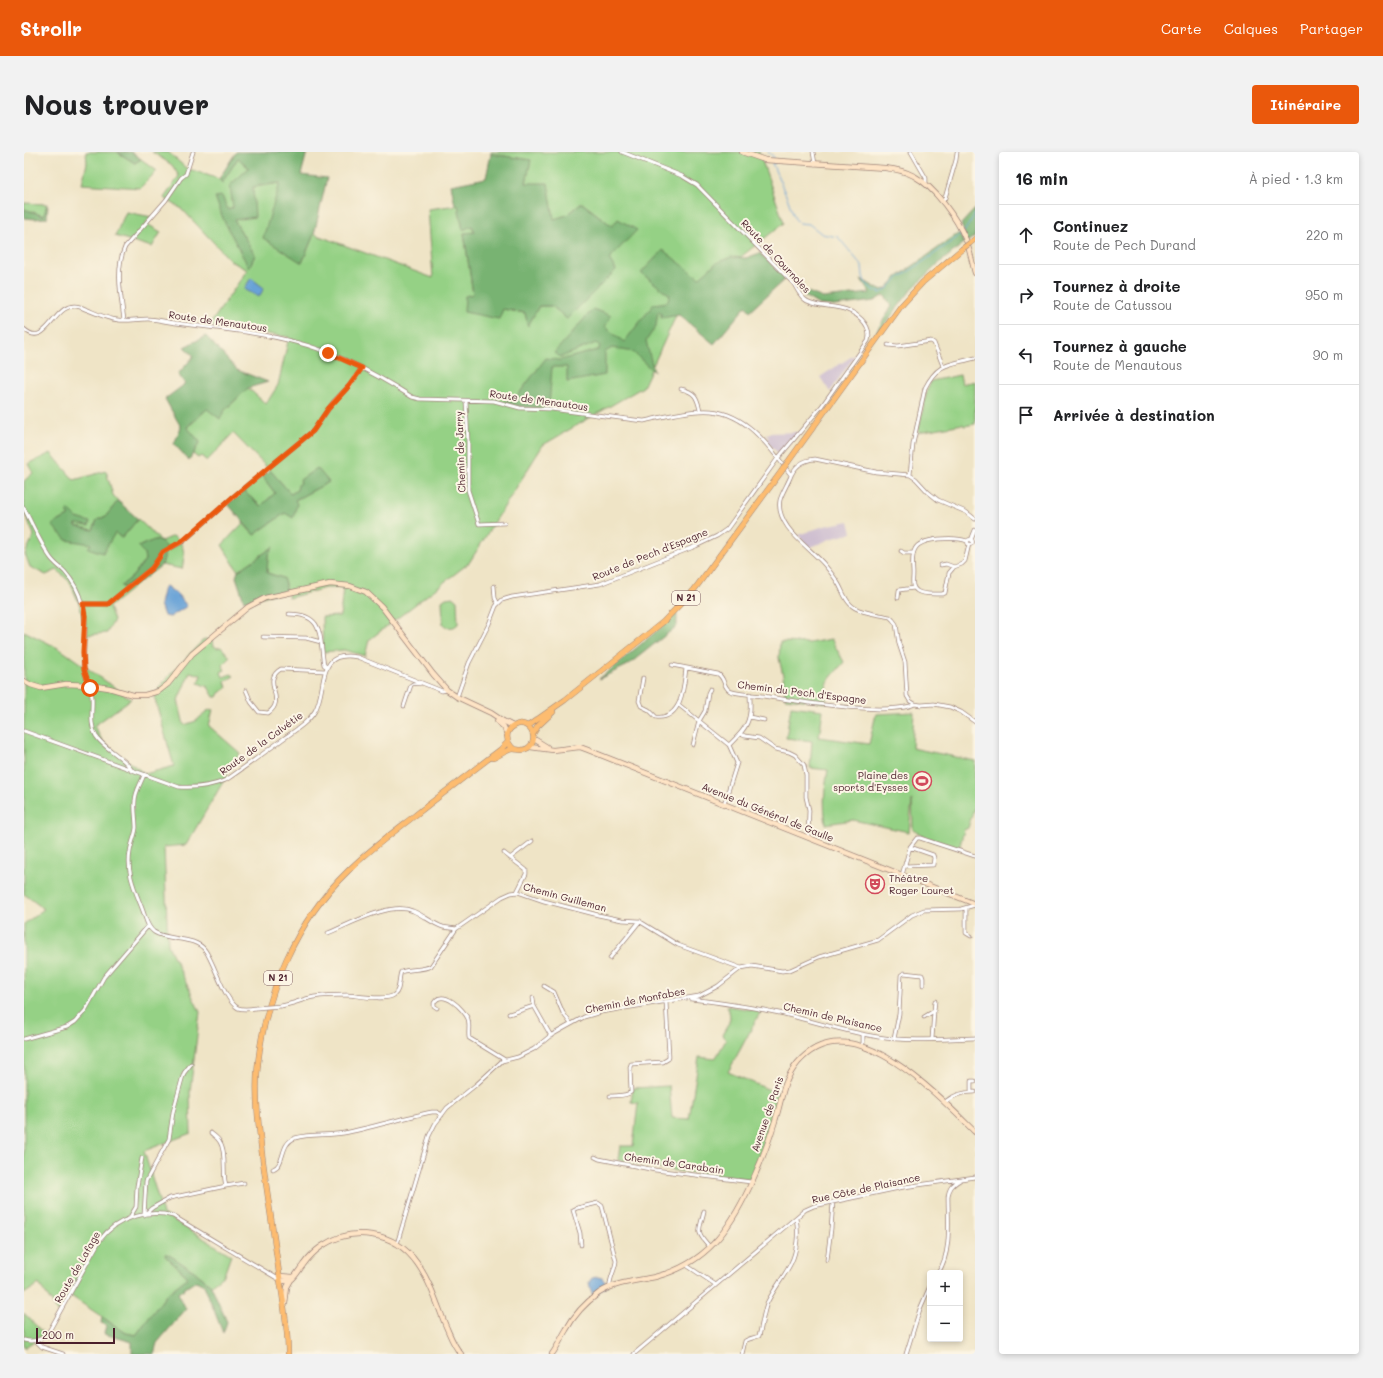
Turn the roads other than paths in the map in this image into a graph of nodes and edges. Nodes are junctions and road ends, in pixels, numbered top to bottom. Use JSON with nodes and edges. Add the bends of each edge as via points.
{"nodes":[{"id":1,"x":193,"y":152,"type":"edge"},
{"id":2,"x":622,"y":152,"type":"edge"},
{"id":3,"x":742,"y":152,"type":"edge"},
{"id":4,"x":813,"y":152,"type":"edge"},
{"id":5,"x":911,"y":152,"type":"edge"},
{"id":6,"x":957,"y":152,"type":"edge"},
{"id":7,"x":815,"y":164,"type":"junction"},
{"id":8,"x":926,"y":183,"type":"junction"},
{"id":9,"x":942,"y":201,"type":"junction"},
{"id":10,"x":975,"y":239,"type":"edge"},
{"id":11,"x":975,"y":273,"type":"edge"},
{"id":12,"x":124,"y":320,"type":"junction"},
{"id":13,"x":24,"y":329,"type":"edge"},
{"id":14,"x":888,"y":345,"type":"dead end"},
{"id":15,"x":975,"y":358,"type":"edge"},
{"id":16,"x":943,"y":366,"type":"junction"},
{"id":17,"x":362,"y":368,"type":"junction"},
{"id":18,"x":681,"y":389,"type":"dead end"},
{"id":19,"x":466,"y":401,"type":"junction"},
{"id":20,"x":700,"y":410,"type":"junction"},
{"id":21,"x":778,"y":458,"type":"junction"},
{"id":22,"x":791,"y":475,"type":"junction"},
{"id":23,"x":910,"y":475,"type":"junction"},
{"id":24,"x":24,"y":508,"type":"edge"},
{"id":25,"x":975,"y":519,"type":"edge"},
{"id":26,"x":505,"y":523,"type":"dead end"},
{"id":27,"x":975,"y":530,"type":"edge"},
{"id":28,"x":969,"y":542,"type":"junction"},
{"id":29,"x":901,"y":551,"type":"dead end"},
{"id":30,"x":913,"y":553,"type":"junction"},
{"id":31,"x":941,"y":565,"type":"dead end"},
{"id":32,"x":954,"y":567,"type":"junction"},
{"id":33,"x":494,"y":586,"type":"dead end"},
{"id":34,"x":914,"y":588,"type":"junction"},
{"id":35,"x":898,"y":598,"type":"dead end"},
{"id":36,"x":83,"y":604,"type":"junction"},
{"id":37,"x":498,"y":604,"type":"junction"},
{"id":38,"x":289,"y":614,"type":"dead end"},
{"id":39,"x":262,"y":637,"type":"dead end"},
{"id":40,"x":321,"y":642,"type":"junction"},
{"id":41,"x":672,"y":665,"type":"dead end"},
{"id":42,"x":327,"y":667,"type":"junction"},
{"id":43,"x":686,"y":668,"type":"junction"},
{"id":44,"x":325,"y":671,"type":"junction"},
{"id":45,"x":643,"y":678,"type":"dead end"},
{"id":46,"x":24,"y":681,"type":"edge"},
{"id":47,"x":421,"y":683,"type":"junction"},
{"id":48,"x":89,"y":685,"type":"junction"},
{"id":49,"x":710,"y":689,"type":"dead end"},
{"id":50,"x":246,"y":690,"type":"dead end"},
{"id":51,"x":447,"y":690,"type":"junction"},
{"id":52,"x":750,"y":694,"type":"junction"},
{"id":53,"x":457,"y":697,"type":"junction"},
{"id":54,"x":565,"y":700,"type":"junction"},
{"id":55,"x":915,"y":704,"type":"junction"},
{"id":56,"x":679,"y":705,"type":"junction"},
{"id":57,"x":404,"y":706,"type":"dead end"},
{"id":58,"x":482,"y":708,"type":"junction"},
{"id":59,"x":749,"y":717,"type":"junction"},
{"id":60,"x":764,"y":720,"type":"dead end"},
{"id":61,"x":699,"y":721,"type":"junction"},
{"id":62,"x":975,"y":722,"type":"edge"},
{"id":63,"x":514,"y":726,"type":"junction"},
{"id":64,"x":528,"y":726,"type":"junction"},
{"id":65,"x":705,"y":726,"type":"junction"},
{"id":66,"x":697,"y":729,"type":"junction"},
{"id":67,"x":24,"y":731,"type":"edge"},
{"id":68,"x":740,"y":734,"type":"junction"},
{"id":69,"x":507,"y":735,"type":"junction"},
{"id":70,"x":534,"y":736,"type":"junction"},
{"id":71,"x":508,"y":742,"type":"junction"},
{"id":72,"x":693,"y":745,"type":"dead end"},
{"id":73,"x":729,"y":745,"type":"junction"},
{"id":74,"x":530,"y":747,"type":"junction"},
{"id":75,"x":514,"y":749,"type":"junction"},
{"id":76,"x":552,"y":750,"type":"junction"},
{"id":77,"x":484,"y":763,"type":"junction"},
{"id":78,"x":131,"y":771,"type":"junction"},
{"id":79,"x":144,"y":775,"type":"junction"},
{"id":80,"x":724,"y":804,"type":"junction"},
{"id":81,"x":808,"y":837,"type":"junction"},
{"id":82,"x":532,"y":841,"type":"dead end"},
{"id":83,"x":910,"y":847,"type":"junction"},
{"id":84,"x":504,"y":853,"type":"dead end"},
{"id":85,"x":975,"y":856,"type":"edge"},
{"id":86,"x":510,"y":858,"type":"junction"},
{"id":87,"x":905,"y":866,"type":"junction"},
{"id":88,"x":902,"y":875,"type":"junction"},
{"id":89,"x":517,"y":892,"type":"junction"},
{"id":90,"x":975,"y":905,"type":"edge"},
{"id":91,"x":966,"y":908,"type":"junction"},
{"id":92,"x":640,"y":921,"type":"junction"},
{"id":93,"x":148,"y":926,"type":"junction"},
{"id":94,"x":456,"y":929,"type":"junction"},
{"id":95,"x":328,"y":933,"type":"dead end"},
{"id":96,"x":971,"y":936,"type":"dead end"},
{"id":97,"x":610,"y":958,"type":"dead end"},
{"id":98,"x":741,"y":968,"type":"junction"},
{"id":99,"x":923,"y":985,"type":"dead end"},
{"id":100,"x":544,"y":986,"type":"dead end"},
{"id":101,"x":533,"y":998,"type":"dead end"},
{"id":102,"x":688,"y":998,"type":"junction"},
{"id":103,"x":666,"y":1001,"type":"junction"},
{"id":104,"x":935,"y":1001,"type":"dead end"},
{"id":105,"x":534,"y":1006,"type":"junction"},
{"id":106,"x":437,"y":1008,"type":"dead end"},
{"id":107,"x":934,"y":1011,"type":"junction"},
{"id":108,"x":509,"y":1014,"type":"dead end"},
{"id":109,"x":924,"y":1017,"type":"dead end"},
{"id":110,"x":571,"y":1024,"type":"junction"},
{"id":111,"x":862,"y":1034,"type":"junction"},
{"id":112,"x":552,"y":1036,"type":"junction"},
{"id":113,"x":975,"y":1038,"type":"edge"},
{"id":114,"x":24,"y":1039,"type":"edge"},
{"id":115,"x":894,"y":1039,"type":"junction"},
{"id":116,"x":932,"y":1039,"type":"junction"},
{"id":117,"x":862,"y":1045,"type":"junction"},
{"id":118,"x":505,"y":1060,"type":"junction"},
{"id":119,"x":191,"y":1064,"type":"dead end"},
{"id":120,"x":975,"y":1081,"type":"edge"},
{"id":121,"x":971,"y":1092,"type":"junction"},
{"id":122,"x":975,"y":1092,"type":"edge"},
{"id":123,"x":610,"y":1096,"type":"dead end"},
{"id":124,"x":945,"y":1102,"type":"junction"},
{"id":125,"x":442,"y":1115,"type":"junction"},
{"id":126,"x":975,"y":1132,"type":"edge"},
{"id":127,"x":211,"y":1133,"type":"dead end"},
{"id":128,"x":595,"y":1157,"type":"dead end"},
{"id":129,"x":142,"y":1158,"type":"dead end"},
{"id":130,"x":273,"y":1169,"type":"dead end"},
{"id":131,"x":975,"y":1177,"type":"edge"},
{"id":132,"x":962,"y":1179,"type":"junction"},
{"id":133,"x":751,"y":1182,"type":"junction"},
{"id":134,"x":244,"y":1183,"type":"dead end"},
{"id":135,"x":226,"y":1186,"type":"junction"},
{"id":136,"x":833,"y":1202,"type":"junction"},
{"id":137,"x":704,"y":1211,"type":"dead end"},
{"id":138,"x":144,"y":1214,"type":"junction"},
{"id":139,"x":129,"y":1218,"type":"junction"},
{"id":140,"x":796,"y":1218,"type":"junction"},
{"id":141,"x":397,"y":1244,"type":"junction"},
{"id":142,"x":581,"y":1245,"type":"dead end"},
{"id":143,"x":710,"y":1247,"type":"junction"},
{"id":144,"x":827,"y":1260,"type":"dead end"},
{"id":145,"x":686,"y":1265,"type":"junction"},
{"id":146,"x":939,"y":1270,"type":"edge"},
{"id":147,"x":296,"y":1275,"type":"junction"},
{"id":148,"x":280,"y":1278,"type":"junction"},
{"id":149,"x":292,"y":1280,"type":"junction"},
{"id":150,"x":716,"y":1285,"type":"junction"},
{"id":151,"x":610,"y":1287,"type":"junction"},
{"id":152,"x":927,"y":1293,"type":"edge"},
{"id":153,"x":285,"y":1312,"type":"junction"},
{"id":154,"x":24,"y":1340,"type":"edge"},
{"id":155,"x":36,"y":1341,"type":"junction"},
{"id":156,"x":63,"y":1354,"type":"edge"},
{"id":157,"x":288,"y":1354,"type":"edge"},
{"id":158,"x":461,"y":1354,"type":"edge"},
{"id":159,"x":552,"y":1354,"type":"edge"},
{"id":160,"x":634,"y":1354,"type":"edge"},
{"id":161,"x":742,"y":1354,"type":"edge"},
{"id":162,"x":906,"y":1354,"type":"edge"}],
"edges":[{"from":1,"to":12,"type":"street","via":[[186,174],[125,246],[121,255],[119,278]]},
{"from":2,"to":21,"type":"street","name":"Route de Cournoles","via":[[682,176],[697,185],[786,275],[801,297],[819,306],[849,311],[861,319],[869,330],[868,341],[821,406]]},
{"from":3,"to":7,"type":"main road","via":[[765,160]]},
{"from":4,"to":7,"type":"street"},
{"from":5,"to":8,"type":"street","via":[[926,178]]},
{"from":6,"to":9,"type":"street"},
{"from":7,"to":8,"type":"main road","via":[[898,170]]},
{"from":8,"to":9,"type":"main road"},
{"from":9,"to":11,"type":"main road","via":[[965,239]]},
{"from":10,"to":54,"type":"main road","number":"N 21","bridge":true,"via":[[923,282],[901,306],[694,590],[663,622]]},
{"from":12,"to":13,"type":"street","name":"Route de Menautous","via":[[112,319],[73,306],[60,312],[46,330],[40,333],[34,335]]},
{"from":12,"to":17,"type":"street","name":"Route de Menautous","via":[[150,319],[276,337],[328,353]]},
{"from":14,"to":16,"type":"street","via":[[931,341]]},
{"from":15,"to":16,"type":"street"},
{"from":16,"to":23,"type":"street","via":[[931,376],[925,388],[913,444]]},
{"from":17,"to":19,"type":"street","name":"Route de Menautous","via":[[412,397]]},
{"from":17,"to":36,"type":"street","via":[[313,431],[184,540],[163,552],[152,568],[108,604]]},
{"from":18,"to":20,"type":"street","via":[[695,395]]},
{"from":19,"to":20,"type":"street","name":"Route de Menautous","via":[[494,401],[520,408],[551,409],[644,421]]},
{"from":19,"to":26,"type":"street","name":"Chemin de Jarry","via":[[469,496],[479,524]]},
{"from":20,"to":21,"type":"street","name":"Route de Menautous","via":[[726,414],[752,428]]},
{"from":21,"to":22,"type":"street","name":"Route de Menautous"},
{"from":21,"to":37,"type":"street","name":"Route de Pech d'Espagne","via":[[727,529],[717,536],[600,584],[512,597]]},
{"from":22,"to":23,"type":"street","via":[[803,462],[815,459],[876,472]]},
{"from":22,"to":55,"type":"street","via":[[780,499],[781,514],[794,535],[830,572],[850,604],[858,609],[890,617],[896,624],[905,662],[907,696]]},
{"from":23,"to":25,"type":"street","via":[[938,500],[966,512]]},
{"from":24,"to":36,"type":"street","via":[[49,555],[72,581]]},
{"from":27,"to":28,"type":"street"},
{"from":28,"to":30,"type":"street","via":[[963,539],[931,540],[917,546]]},
{"from":28,"to":32,"type":"street","via":[[965,561]]},
{"from":29,"to":30,"type":"street"},
{"from":30,"to":34,"type":"street"},
{"from":31,"to":32,"type":"street"},
{"from":32,"to":34,"type":"street","via":[[948,576],[945,593],[920,593]]},
{"from":33,"to":37,"type":"street"},
{"from":34,"to":35,"type":"street","via":[[899,590]]},
{"from":36,"to":48,"type":"street","via":[[84,669]]},
{"from":37,"to":53,"type":"street","via":[[469,663]]},
{"from":38,"to":40,"type":"street","via":[[313,620]]},
{"from":39,"to":40,"type":"street","via":[[306,638]]},
{"from":40,"to":42,"type":"street","via":[[324,665]]},
{"from":41,"to":43,"type":"street","name":"Chemin du Pech d'Espagne"},
{"from":42,"to":44,"type":"street","name":"Route de la Calvétie"},
{"from":42,"to":47,"type":"street","via":[[332,661],[349,656],[357,657]]},
{"from":43,"to":52,"type":"street","name":"Chemin du Pech d'Espagne","via":[[718,674],[731,691]]},
{"from":43,"to":56,"type":"street"},
{"from":44,"to":50,"type":"street","via":[[278,671],[272,682],[277,700],[268,713],[259,712]]},
{"from":44,"to":79,"type":"street","name":"Route de la Calvétie","via":[[315,710],[304,724],[226,780],[200,788],[179,788]]},
{"from":45,"to":56,"type":"street","via":[[641,706],[654,716],[668,715]]},
{"from":46,"to":48,"type":"main road","via":[[41,688],[66,684]]},
{"from":47,"to":51,"type":"street","via":[[442,691]]},
{"from":47,"to":57,"type":"street","via":[[411,684]]},
{"from":48,"to":51,"type":"main road","via":[[134,695],[159,691],[168,684],[192,654],[248,607],[265,598],[330,584],[350,586],[366,592],[382,607]]},
{"from":48,"to":78,"type":"street","via":[[93,730],[107,748],[132,768]]},
{"from":49,"to":61,"type":"street","via":[[705,711]]},
{"from":51,"to":53,"type":"main road"},
{"from":52,"to":55,"type":"street","name":"Chemin du Pech d'Espagne","via":[[834,706],[880,709]]},
{"from":52,"to":59,"type":"street"},
{"from":53,"to":58,"type":"main road"},
{"from":54,"to":64,"type":"main road","number":"N 21"},
{"from":54,"to":70,"type":"main road","number":"N 21","via":[[538,726]]},
{"from":55,"to":62,"type":"street","name":"Chemin du Pech d'Espagne","via":[[950,707]]},
{"from":56,"to":61,"type":"street"},
{"from":58,"to":63,"type":"main road"},
{"from":58,"to":69,"type":"main road","via":[[504,727]]},
{"from":59,"to":60,"type":"street"},
{"from":59,"to":68,"type":"street"},
{"from":61,"to":65,"type":"street"},
{"from":61,"to":66,"type":"street"},
{"from":63,"to":64,"type":"main road"},
{"from":63,"to":69,"type":"main road"},
{"from":64,"to":70,"type":"main road"},
{"from":65,"to":66,"type":"street"},
{"from":65,"to":73,"type":"street"},
{"from":66,"to":72,"type":"street"},
{"from":67,"to":78,"type":"street","name":"Route de la Calvétie"},
{"from":68,"to":73,"type":"street"},
{"from":68,"to":81,"type":"street","via":[[759,738],[775,749],[789,752],[804,764],[809,810]]},
{"from":69,"to":71,"type":"main road"},
{"from":70,"to":74,"type":"main road"},
{"from":70,"to":76,"type":"main road","via":[[539,743]]},
{"from":71,"to":75,"type":"main road"},
{"from":71,"to":77,"type":"main road","number":"N 21"},
{"from":73,"to":80,"type":"street","via":[[737,766]]},
{"from":74,"to":75,"type":"main road","via":[[522,751]]},
{"from":74,"to":76,"type":"main road","name":"Avenue du Général de Gaulle"},
{"from":75,"to":77,"type":"main road","number":"N 21"},
{"from":76,"to":80,"type":"main road","name":"Avenue du Général de Gaulle","via":[[580,747]]},
{"from":77,"to":148,"type":"main road","number":"N 21","via":[[386,837],[347,872],[308,920],[278,980],[266,1017],[258,1064],[257,1089],[260,1137]]},
{"from":78,"to":79,"type":"street","name":"Route de la Calvétie"},
{"from":79,"to":93,"type":"street","via":[[134,801],[136,829],[129,866]]},
{"from":80,"to":81,"type":"main road","name":"Avenue du Général de Gaulle"},
{"from":81,"to":88,"type":"main road","name":"Avenue du Général de Gaulle"},
{"from":82,"to":86,"type":"street"},
{"from":83,"to":85,"type":"street","via":[[917,838],[920,838]]},
{"from":83,"to":87,"type":"street"},
{"from":83,"to":87,"type":"street","via":[[933,855],[933,865]]},
{"from":84,"to":86,"type":"street"},
{"from":86,"to":89,"type":"street","via":[[526,870]]},
{"from":87,"to":88,"type":"street"},
{"from":88,"to":90,"type":"main road","name":"Avenue du Général de Gaulle"},
{"from":89,"to":92,"type":"street","name":"Chemin Guilleman","via":[[614,919]]},
{"from":89,"to":94,"type":"street","name":"Chemin Guilleman","via":[[502,897]]},
{"from":90,"to":91,"type":"street"},
{"from":91,"to":96,"type":"street","via":[[966,933]]},
{"from":91,"to":98,"type":"street","via":[[918,912],[878,940],[819,958],[790,970],[752,966]]},
{"from":92,"to":97,"type":"street"},
{"from":92,"to":98,"type":"street","name":"Chemin Guilleman","via":[[678,945]]},
{"from":93,"to":94,"type":"street","name":"Chemin Guilleman","bridge":true,"via":[[163,936],[188,941],[204,948],[230,1000],[239,1008],[246,1010],[294,1004],[316,997],[391,997],[398,990],[401,972],[427,969],[431,966]]},
{"from":93,"to":114,"type":"street","via":[[104,977],[85,1011],[75,1022],[67,1027]]},
{"from":94,"to":95,"type":"street","via":[[443,927],[403,907],[379,912]]},
{"from":98,"to":102,"type":"street","name":"Chemin de Monfabes","via":[[718,986],[699,996]]},
{"from":99,"to":115,"type":"street","via":[[922,975],[901,975],[899,1014]]},
{"from":100,"to":110,"type":"street","via":[[554,992]]},
{"from":101,"to":105,"type":"street"},
{"from":102,"to":103,"type":"street","name":"Chemin de Monfabes"},
{"from":102,"to":111,"type":"street","name":"Chemin de Plaisance","via":[[783,1014]]},
{"from":103,"to":110,"type":"street","name":"Chemin de Monfabes","via":[[601,1012]]},
{"from":103,"to":123,"type":"street","via":[[668,1059],[663,1062],[631,1064],[631,1092]]},
{"from":104,"to":107,"type":"street"},
{"from":105,"to":108,"type":"street"},
{"from":105,"to":112,"type":"street"},
{"from":106,"to":118,"type":"street","via":[[434,1003],[438,999],[455,1002],[469,1021],[469,1038]]},
{"from":107,"to":109,"type":"street"},
{"from":107,"to":116,"type":"street"},
{"from":110,"to":112,"type":"street","name":"Chemin de Monfabes"},
{"from":111,"to":115,"type":"street","name":"Chemin de Plaisance"},
{"from":111,"to":117,"type":"street"},
{"from":112,"to":118,"type":"street","name":"Chemin de Monfabes","via":[[534,1049]]},
{"from":113,"to":116,"type":"street","name":"Chemin de Plaisance"},
{"from":115,"to":116,"type":"street","name":"Chemin de Plaisance"},
{"from":117,"to":124,"type":"main road","name":"Avenue de Paris","via":[[894,1061]]},
{"from":117,"to":133,"type":"main road","name":"Avenue de Paris","via":[[839,1042],[828,1044],[811,1051],[796,1065],[785,1085],[775,1123]]},
{"from":118,"to":125,"type":"street"},
{"from":119,"to":138,"type":"street","via":[[182,1079],[169,1138],[146,1181]]},
{"from":120,"to":121,"type":"street","via":[[971,1081]]},
{"from":121,"to":122,"type":"street"},
{"from":121,"to":124,"type":"street","via":[[954,1096]]},
{"from":124,"to":126,"type":"main road","name":"Avenue de Paris"},
{"from":125,"to":130,"type":"street","via":[[432,1112],[342,1133],[294,1138],[286,1145],[280,1162]]},
{"from":125,"to":141,"type":"street","via":[[429,1136]]},
{"from":127,"to":135,"type":"street","via":[[220,1142],[223,1150]]},
{"from":128,"to":133,"type":"street","name":"Chemin de Carabain","via":[[655,1170]]},
{"from":129,"to":139,"type":"street","via":[[136,1207]]},
{"from":131,"to":132,"type":"street","name":"Rue Côte de Plaisance"},
{"from":132,"to":136,"type":"street","name":"Rue Côte de Plaisance","via":[[904,1187]]},
{"from":132,"to":146,"type":"street","via":[[949,1190],[947,1244]]},
{"from":133,"to":143,"type":"main road","name":"Avenue de Paris","via":[[730,1222]]},
{"from":134,"to":135,"type":"street"},
{"from":135,"to":138,"type":"street","via":[[170,1198]]},
{"from":136,"to":140,"type":"street","name":"Rue Côte de Plaisance","via":[[814,1206]]},
{"from":136,"to":144,"type":"street"},
{"from":137,"to":143,"type":"street","via":[[699,1232]]},
{"from":138,"to":139,"type":"street","name":"Route de Lafage"},
{"from":138,"to":148,"type":"street","name":"Route de Lafage","via":[[173,1216]]},
{"from":139,"to":155,"type":"street","name":"Route de Lafage","via":[[116,1225],[100,1240],[48,1333],[43,1339]]},
{"from":140,"to":150,"type":"street","name":"Rue Côte de Plaisance"},
{"from":140,"to":161,"type":"street","via":[[794,1256],[767,1304],[759,1336],[745,1342]]},
{"from":141,"to":147,"type":"main road","via":[[376,1235],[343,1236],[314,1252]]},
{"from":141,"to":158,"type":"main road","via":[[411,1255],[423,1273],[450,1336]]},
{"from":142,"to":151,"type":"street","via":[[573,1210],[598,1203],[602,1206],[616,1261],[609,1281]]},
{"from":143,"to":145,"type":"main road","name":"Avenue de Paris"},
{"from":145,"to":150,"type":"street"},
{"from":145,"to":151,"type":"main road","name":"Avenue de Paris","via":[[657,1276]]},
{"from":147,"to":148,"type":"main road"},
{"from":147,"to":149,"type":"main road"},
{"from":148,"to":149,"type":"main road"},
{"from":148,"to":153,"type":"main road","number":"N 21"},
{"from":149,"to":153,"type":"main road","via":[[287,1287]]},
{"from":150,"to":160,"type":"street","name":"Rue Côte de Plaisance"},
{"from":151,"to":159,"type":"main road","name":"Avenue de Paris","via":[[592,1298],[577,1313]]},
{"from":152,"to":162,"type":"street"},
{"from":153,"to":157,"type":"main road","number":"N 21"},
{"from":154,"to":155,"type":"street"},
{"from":155,"to":156,"type":"street"}]}
